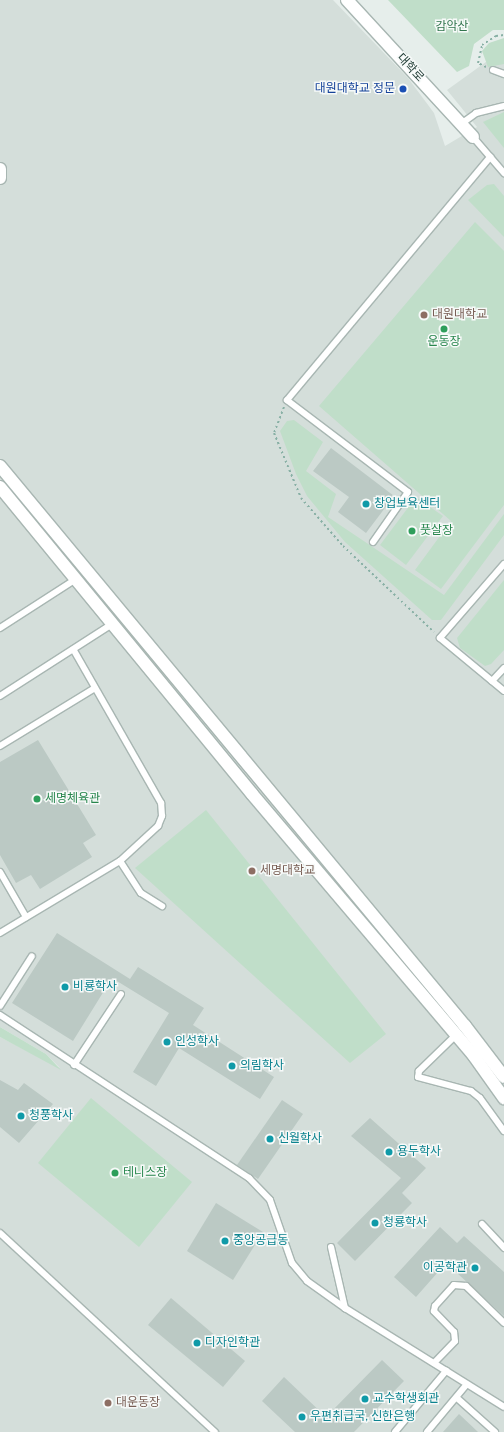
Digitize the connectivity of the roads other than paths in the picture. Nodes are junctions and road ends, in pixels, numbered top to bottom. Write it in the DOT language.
graph roads {
  1 [pos="347,0"];
  2 [pos="493,70"];
  3 [pos="504,74"];
  4 [pos="504,106"];
  5 [pos="461,124"];
  6 [pos="472,137"];
  7 [pos="490,157"];
  8 [pos="0,169"];
  9 [pos="504,173"];
  10 [pos="0,178"];
  11 [pos="0,466"];
  12 [pos="0,487"];
  13 [pos="30,501"];
  14 [pos="18,509"];
  15 [pos="373,542"];
  16 [pos="504,564"];
  17 [pos="76,579"];
  18 [pos="124,616"];
  19 [pos="112,624"];
  20 [pos="0,628"];
  21 [pos="73,649"];
  22 [pos="504,668"];
  23 [pos="492,680"];
  24 [pos="95,688"];
  25 [pos="504,691"];
  26 [pos="0,696"];
  27 [pos="0,746"];
  28 [pos="297,824"];
  29 [pos="285,834"];
  30 [pos="120,861"];
  31 [pos="0,872"];
  32 [pos="162,906"];
  33 [pos="26,917"];
  34 [pos="0,933"];
  35 [pos="32,956"];
  36 [pos="121,994"];
  37 [pos="0,1006"];
  38 [pos="0,1015"];
  39 [pos="465,1026"];
  40 [pos="456,1035"];
  41 [pos="74,1065"];
  42 [pos="504,1077"];
  43 [pos="504,1098"];
  44 [pos="504,1130"];
  45 [pos="482,1224"];
  46 [pos="0,1232"];
  47 [pos="332,1248"];
  48 [pos="504,1248"];
  49 [pos="345,1308"];
  50 [pos="504,1324"];
  51 [pos="434,1363"];
  52 [pos="446,1372"];
  53 [pos="467,1384"];
  54 [pos="457,1398"];
  55 [pos="504,1407"];
  56 [pos="216,1432"];
  57 [pos="394,1432"];
  58 [pos="427,1432"];
  59 [pos="494,1432"];
  1 -- 5 [label="street, 대학로"];
  2 -- 3 [label="lane"];
  4 -- 5 [label="lane"];
  5 -- 6 [label="street, 대학로"];
  6 -- 7 [label="lane"];
  7 -- 9 [label="lane"];
  7 -- 15 [label="lane"];
  8 -- 10 [label="street"];
  11 -- 13 [label="street"];
  12 -- 14 [label="street"];
  13 -- 14 [label="street"];
  13 -- 18 [label="street"];
  14 -- 17 [label="street"];
  16 -- 23 [label="lane"];
  17 -- 19 [label="street"];
  17 -- 20 [label="lane"];
  18 -- 19 [label="street"];
  18 -- 28 [label="street"];
  19 -- 21 [label="lane"];
  19 -- 29 [label="street"];
  21 -- 24 [label="lane"];
  21 -- 26 [label="lane"];
  22 -- 23 [label="lane"];
  23 -- 25 [label="lane"];
  24 -- 27 [label="lane"];
  24 -- 30 [label="lane"];
  28 -- 29 [label="street"];
  28 -- 39 [label="street"];
  29 -- 40 [label="street"];
  30 -- 32 [label="lane"];
  30 -- 33 [label="lane"];
  31 -- 33 [label="lane"];
  33 -- 34 [label="lane"];
  35 -- 37 [label="lane"];
  36 -- 41 [label="lane"];
  38 -- 41 [label="lane"];
  39 -- 40 [label="street"];
  39 -- 42 [label="street"];
  40 -- 43 [label="street"];
  40 -- 44 [label="lane"];
  41 -- 49 [label="lane"];
  45 -- 48 [label="lane"];
  46 -- 56 [label="lane"];
  47 -- 49 [label="lane"];
  49 -- 51 [label="lane"];
  50 -- 51 [label="lane"];
  51 -- 52 [label="lane"];
  52 -- 53 [label="lane"];
  52 -- 57 [label="lane"];
  53 -- 54 [label="lane"];
  53 -- 55 [label="lane"];
  54 -- 58 [label="lane"];
  54 -- 59 [label="lane"];
}
